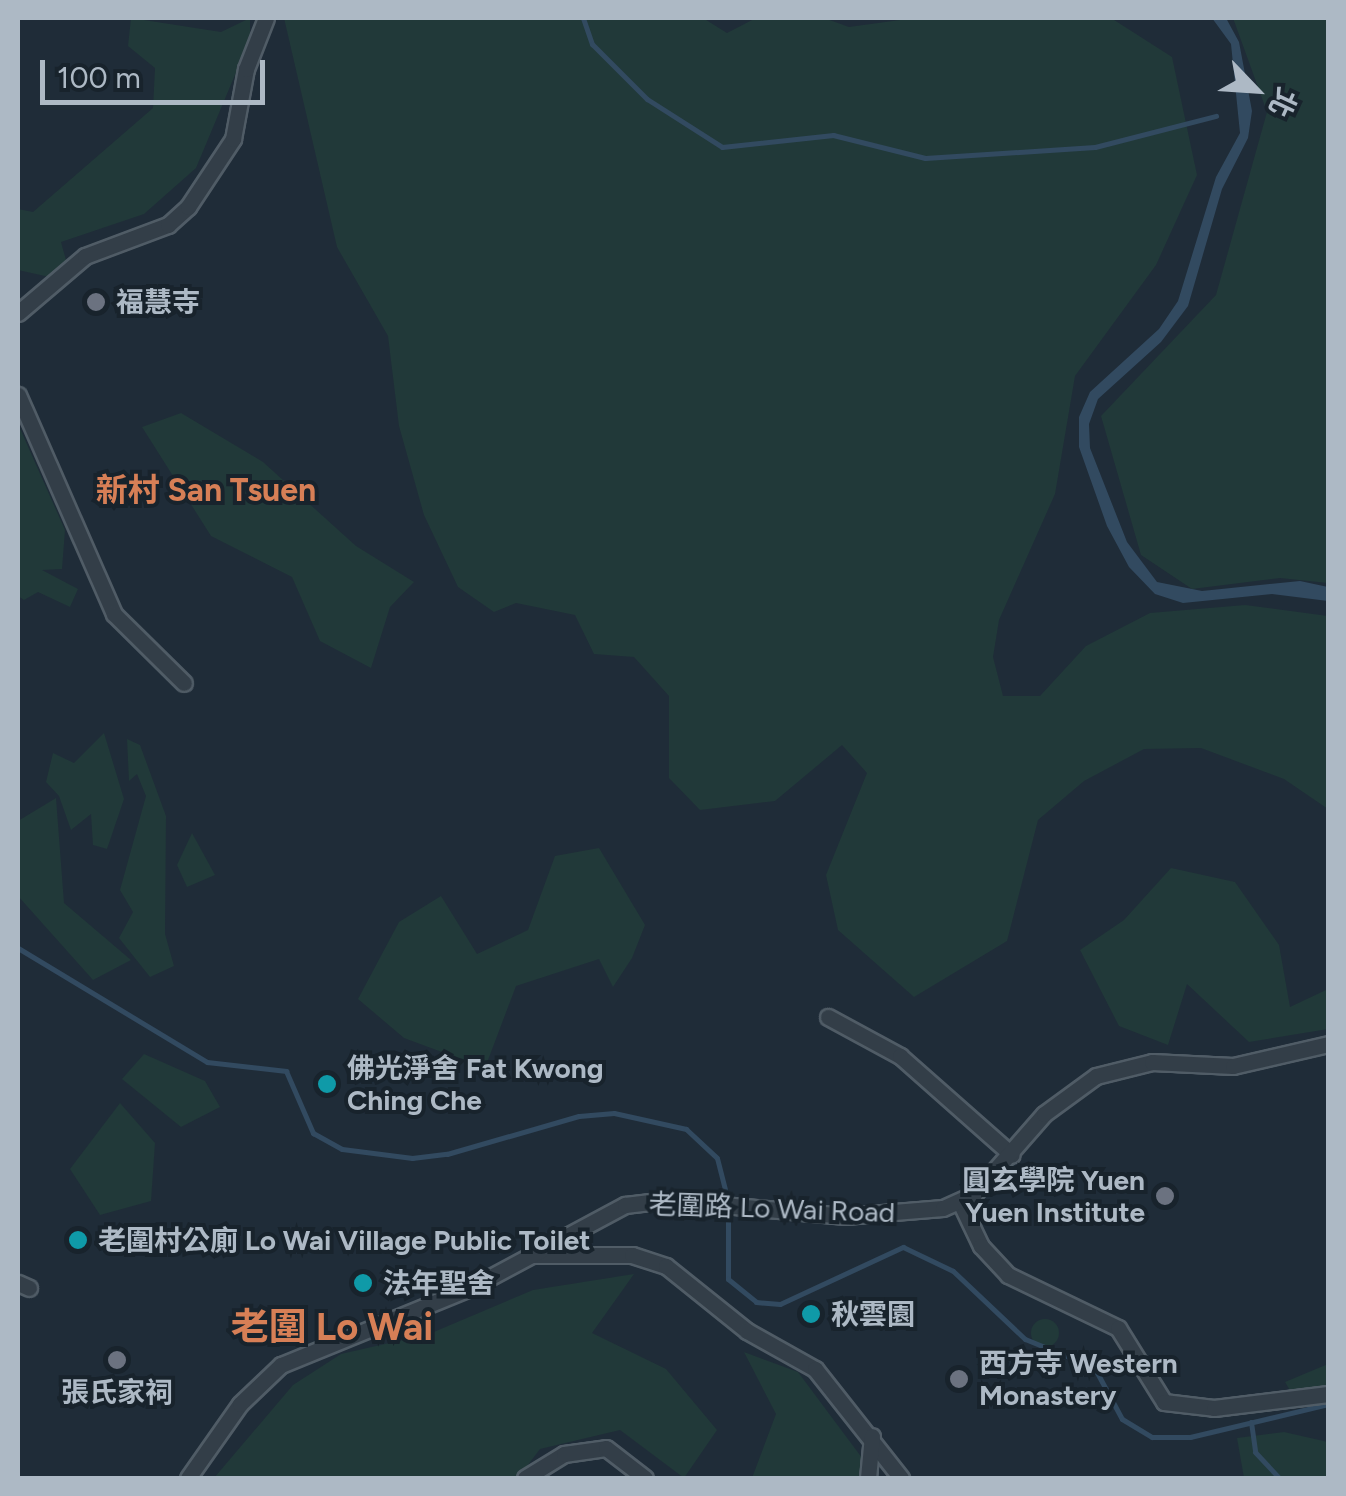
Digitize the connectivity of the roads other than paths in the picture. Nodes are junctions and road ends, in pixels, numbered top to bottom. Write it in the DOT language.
graph roads {
  1 [pos="266,18"];
  2 [pos="18,313"];
  3 [pos="18,395"];
  4 [pos="184,683"];
  5 [pos="828,1018"];
  6 [pos="1328,1044"];
  7 [pos="1012,1154"];
  8 [pos="960,1202"];
  9 [pos="534,1255"];
  10 [pos="1328,1394"];
  11 [pos="872,1436"];
  12 [pos="188,1478"];
  13 [pos="525,1478"];
  14 [pos="645,1478"];
  15 [pos="868,1478"];
  16 [pos="902,1478"];
  1 -- 2 [label="street"];
  3 -- 4 [label="street"];
  5 -- 7 [label="street"];
  6 -- 7 [label="street"];
  7 -- 8 [label="street"];
  8 -- 9 [label="street, 老圍路 Lo Wai Road"];
  8 -- 10 [label="street"];
  9 -- 11 [label="street"];
  9 -- 12 [label="street, 老圍路 Lo Wai Road"];
  11 -- 15 [label="street"];
  11 -- 16 [label="street"];
  13 -- 14 [label="street"];
}
